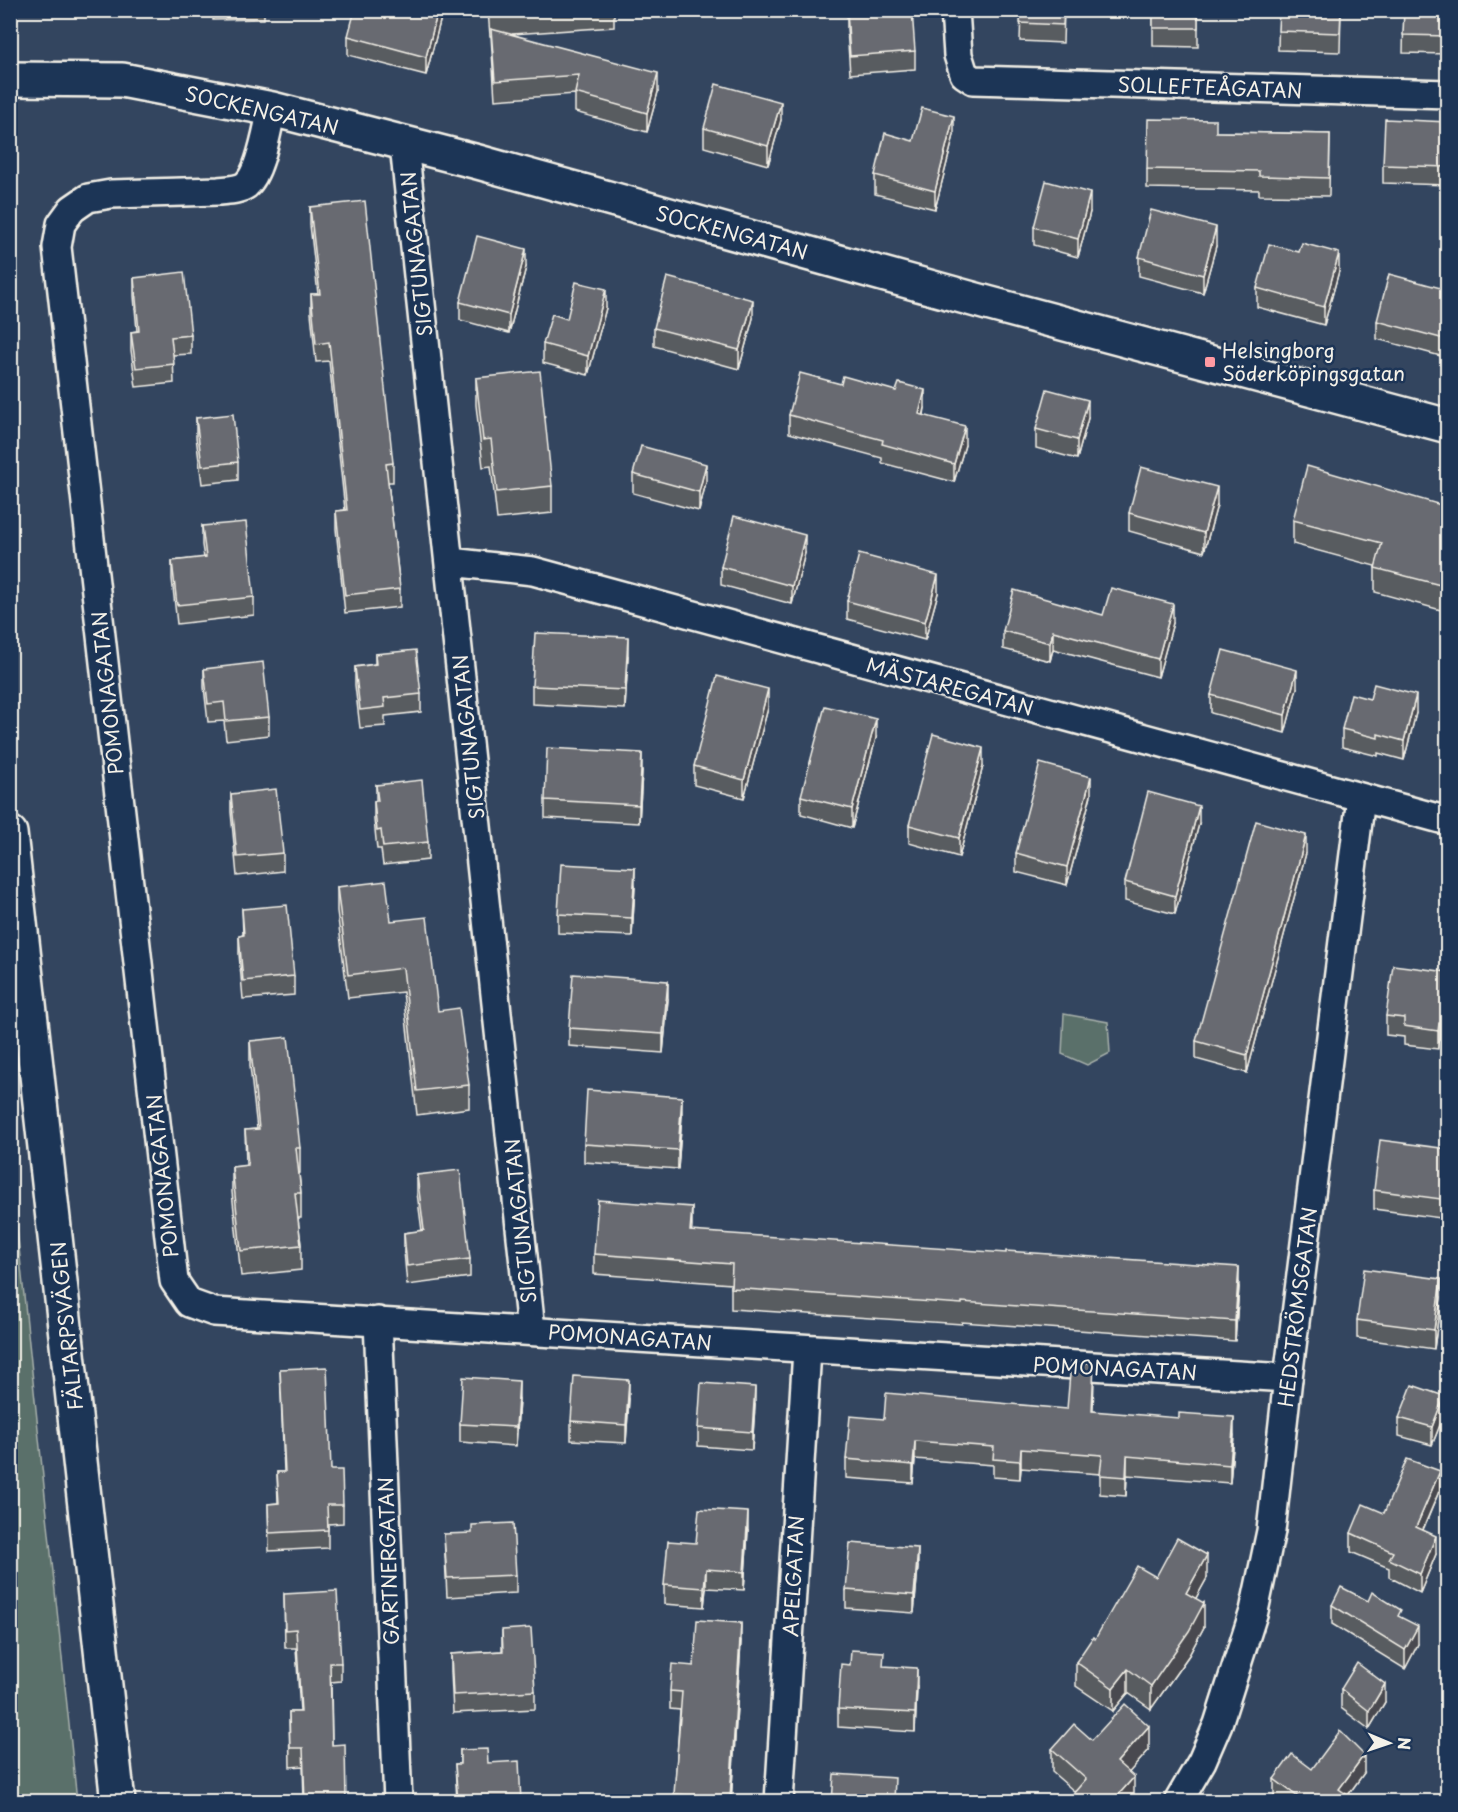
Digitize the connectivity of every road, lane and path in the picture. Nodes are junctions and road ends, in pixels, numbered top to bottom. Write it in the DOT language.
graph roads {
  1 [pos="955,10"];
  2 [pos="10,79"];
  3 [pos="1448,94"];
  4 [pos="272,109"];
  5 [pos="404,145"];
  6 [pos="1448,426"];
  7 [pos="450,562"];
  8 [pos="1361,798"];
  9 [pos="1448,821"];
  10 [pos="11,842"];
  11 [pos="378,1321"];
  12 [pos="531,1330"];
  13 [pos="807,1350"];
  14 [pos="1288,1378"];
  15 [pos="118,1802"];
  16 [pos="398,1802"];
  17 [pos="779,1802"];
  18 [pos="1178,1802"];
  1 -- 3 [label="street, SOLLEFTEÅGATAN"];
  2 -- 4 [label="street, SOCKENGATAN"];
  4 -- 5 [label="street, SOCKENGATAN"];
  4 -- 11 [label="street, POMONAGATAN"];
  5 -- 6 [label="street, SOCKENGATAN"];
  5 -- 7 [label="street, SIGTUNAGATAN"];
  7 -- 8 [label="street, MÄSTAREGATAN"];
  7 -- 12 [label="street, SIGTUNAGATAN"];
  8 -- 9 [label="street, MÄSTAREGATAN"];
  8 -- 14 [label="street, HEDSTRÖMSGATAN"];
  10 -- 15 [label="street, FÄLTARPSVÄGEN"];
  11 -- 12 [label="street, POMONAGATAN"];
  11 -- 16 [label="street, GARTNERGATAN"];
  12 -- 13 [label="street, POMONAGATAN"];
  13 -- 14 [label="street, POMONAGATAN"];
  13 -- 17 [label="street, APELGATAN"];
  14 -- 18 [label="street, HEDSTRÖMSGATAN"];
}
